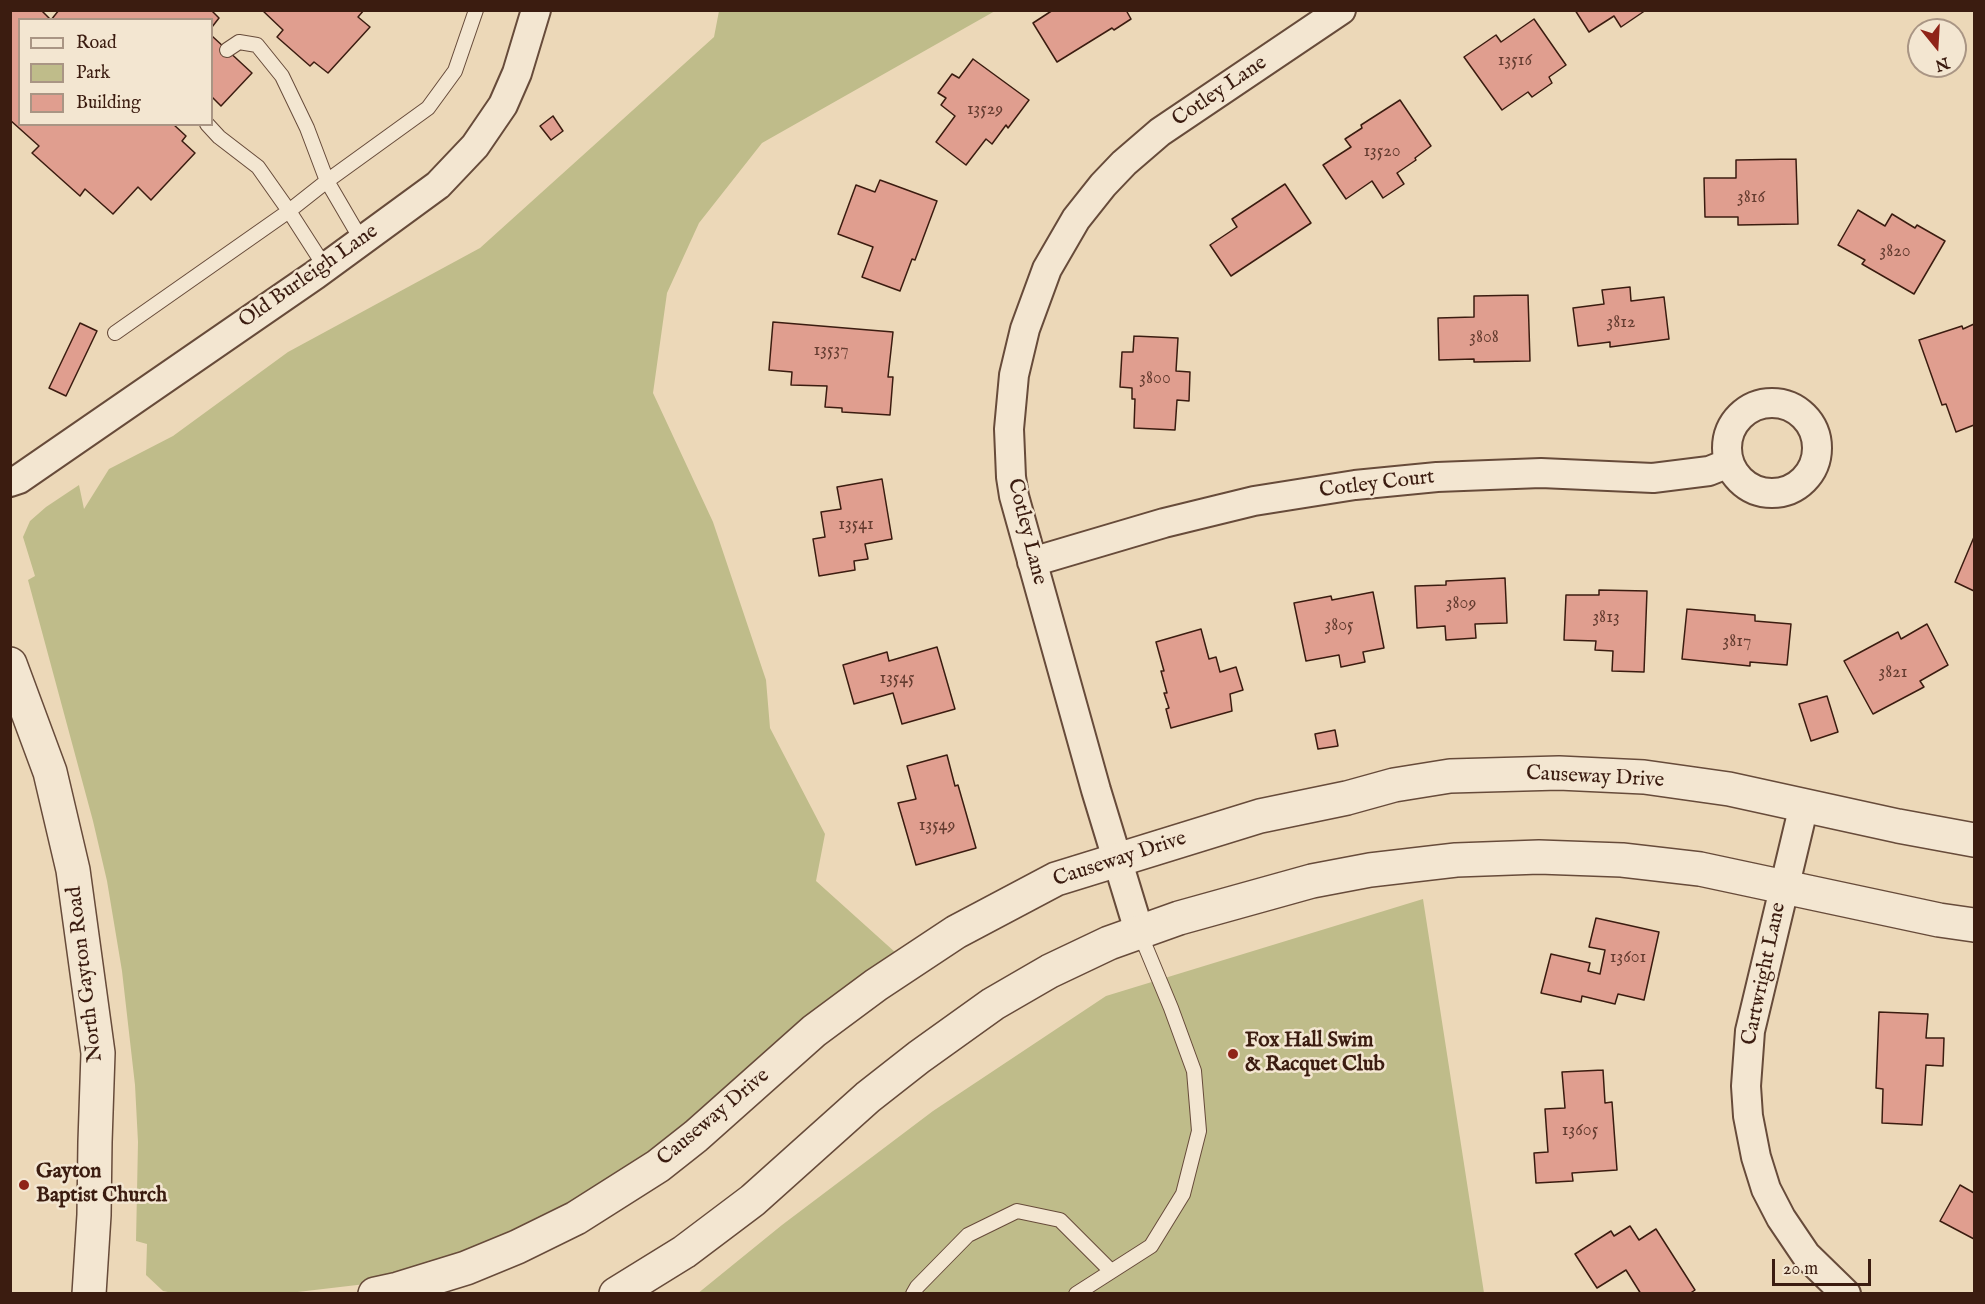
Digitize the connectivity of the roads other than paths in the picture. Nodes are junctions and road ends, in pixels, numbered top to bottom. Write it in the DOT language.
graph roads {
  1 [pos="476,10"];
  2 [pos="536,10"];
  3 [pos="1341,10"];
  4 [pos="227,50"];
  5 [pos="209,126"];
  6 [pos="327,181"];
  7 [pos="289,211"];
  8 [pos="362,241"];
  9 [pos="325,267"];
  10 [pos="115,333"];
  11 [pos="1729,463"];
  12 [pos="10,482"];
  13 [pos="1032,562"];
  14 [pos="10,664"];
  15 [pos="1804,805"];
  16 [pos="1974,840"];
  17 [pos="1116,860"];
  18 [pos="1784,887"];
  19 [pos="1974,926"];
  20 [pos="1139,931"];
  21 [pos="1111,1271"];
  22 [pos="89,1293"];
  23 [pos="375,1293"];
  24 [pos="616,1293"];
  25 [pos="913,1293"];
  26 [pos="1076,1293"];
  27 [pos="1846,1293"];
  1 -- 6 [label="lane"];
  2 -- 8 [label="street, Old Burleigh Lane"];
  3 -- 13 [label="street, Cotley Lane"];
  4 -- 6 [label="lane"];
  5 -- 7 [label="lane"];
  6 -- 7 [label="lane"];
  6 -- 8 [label="lane"];
  7 -- 9 [label="lane"];
  7 -- 10 [label="lane"];
  8 -- 9 [label="street, Old Burleigh Lane"];
  9 -- 12 [label="street, Old Burleigh Lane"];
  11 -- 13 [label="street, Cotley Court"];
  13 -- 17 [label="street, Cotley Lane"];
  14 -- 22 [label="street, North Gayton Road"];
  15 -- 16 [label="street, Causeway Drive"];
  15 -- 17 [label="street, Causeway Drive"];
  15 -- 18 [label="street, Cartwright Lane"];
  17 -- 20 [label="street, Cotley Lane"];
  17 -- 23 [label="street, Causeway Drive"];
  18 -- 19 [label="street"];
  18 -- 20 [label="street"];
  18 -- 27 [label="street, Cartwright Lane"];
  20 -- 21 [label="lane"];
  20 -- 24 [label="street"];
  21 -- 25 [label="lane"];
  21 -- 26 [label="lane"];
}
